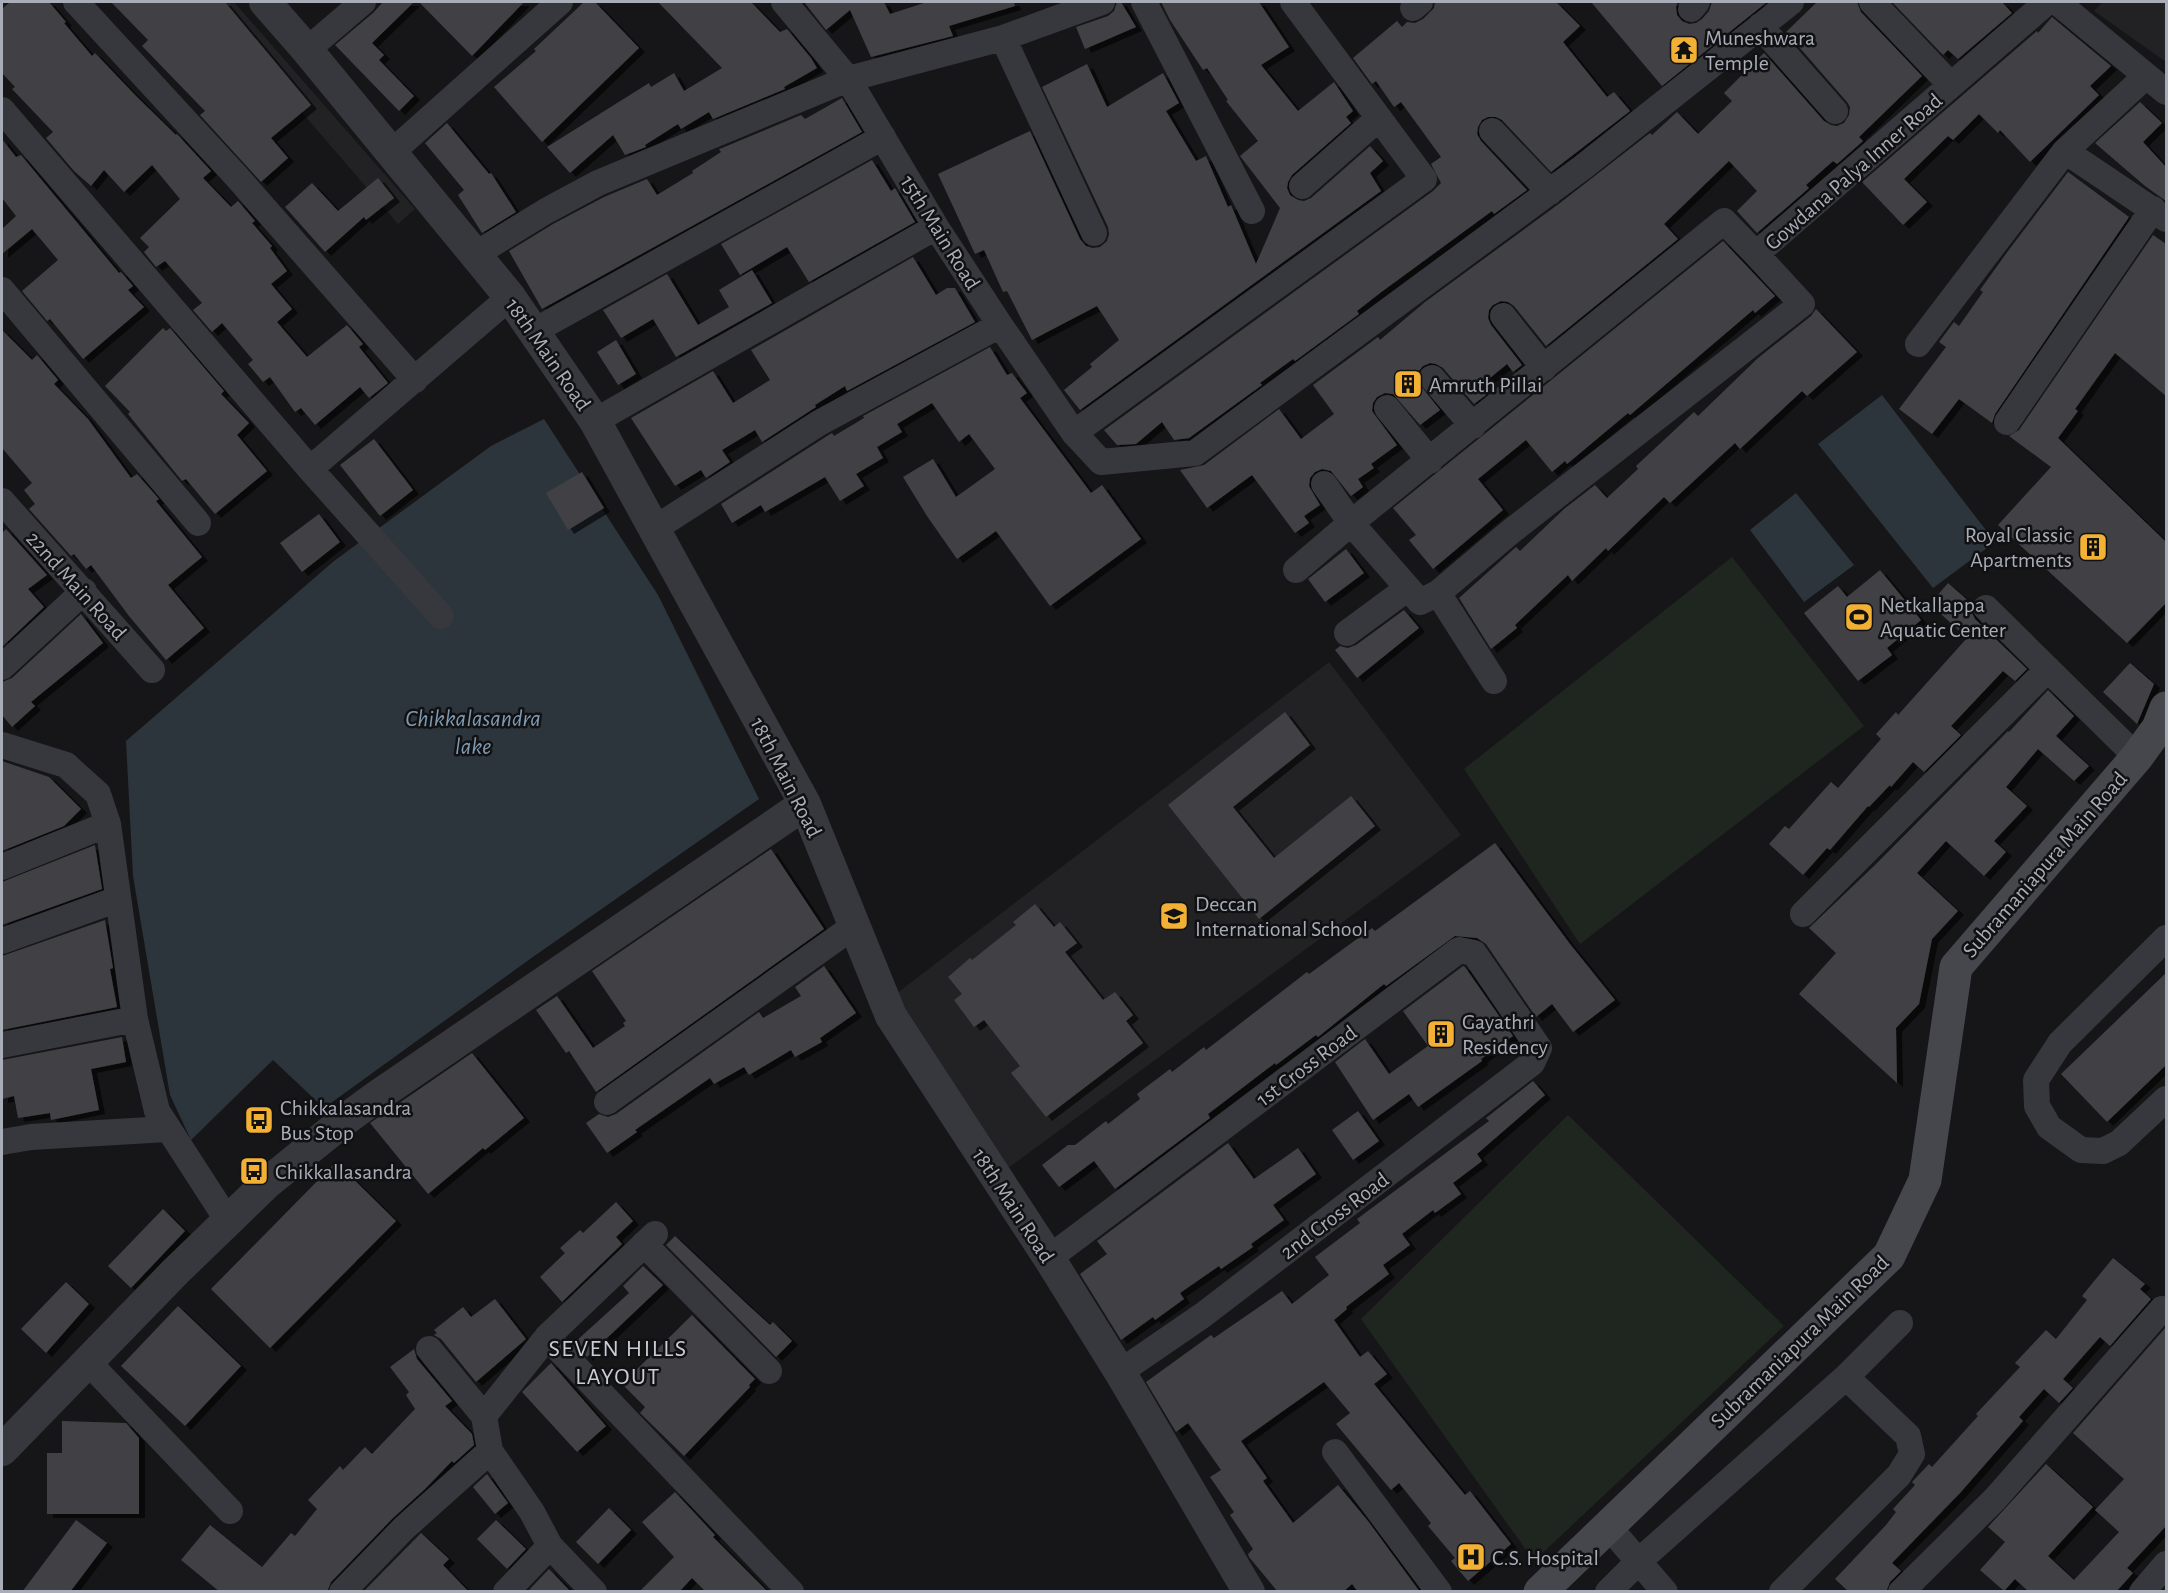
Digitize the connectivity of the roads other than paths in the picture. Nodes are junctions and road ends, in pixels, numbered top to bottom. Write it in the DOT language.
graph roads {
  1 [pos="76,2"];
  2 [pos="264,2"];
  3 [pos="363,2"];
  4 [pos="560,2"];
  5 [pos="784,2"];
  6 [pos="1102,2"];
  7 [pos="1144,2"];
  8 [pos="1293,2"];
  9 [pos="1791,2"];
  10 [pos="1872,2"];
  11 [pos="2047,2"];
  12 [pos="2057,2"];
  13 [pos="1760,26"];
  14 [pos="1003,38"];
  15 [pos="307,50"];
  16 [pos="2146,76"];
  17 [pos="848,79"];
  18 [pos="1951,86"];
  19 [pos="2166,92"];
  20 [pos="2,110"];
  21 [pos="1835,111"];
  22 [pos="1379,118"];
  23 [pos="1492,131"];
  24 [pos="883,137"];
  25 [pos="2065,150"];
  26 [pos="392,152"];
  27 [pos="1302,186"];
  28 [pos="1550,192"];
  29 [pos="1252,211"];
  30 [pos="2160,214"];
  31 [pos="936,227"];
  32 [pos="1094,233"];
  33 [pos="476,254"];
  34 [pos="1756,254"];
  35 [pos="2,290"];
  36 [pos="510,297"];
  37 [pos="1503,316"];
  38 [pos="1000,325"];
  39 [pos="534,331"];
  40 [pos="1918,344"];
  41 [pos="1544,368"];
  42 [pos="1432,378"];
  43 [pos="415,380"];
  44 [pos="1388,408"];
  45 [pos="595,421"];
  46 [pos="2007,422"];
  47 [pos="1473,426"];
  48 [pos="1074,433"];
  49 [pos="1430,461"];
  50 [pos="310,469"];
  51 [pos="1324,484"];
  52 [pos="4,508"];
  53 [pos="198,523"];
  54 [pos="1351,523"];
  55 [pos="654,529"];
  56 [pos="1296,570"];
  57 [pos="1408,588"];
  58 [pos="84,591"];
  59 [pos="1438,593"];
  60 [pos="1986,608"];
  61 [pos="441,616"];
  62 [pos="1347,633"];
  63 [pos="2,667"];
  64 [pos="2048,669"];
  65 [pos="152,670"];
  66 [pos="1494,681"];
  67 [pos="2166,708"];
  68 [pos="2,745"];
  69 [pos="2137,757"];
  70 [pos="805,804"];
  71 [pos="108,824"];
  72 [pos="2,867"];
  73 [pos="118,899"];
  74 [pos="1803,914"];
  75 [pos="855,926"];
  76 [pos="2166,938"];
  77 [pos="2,941"];
  78 [pos="135,1019"];
  79 [pos="2,1045"];
  80 [pos="1539,1048"];
  81 [pos="2166,1099"];
  82 [pos="607,1102"];
  83 [pos="167,1129"];
  84 [pos="2,1142"];
  85 [pos="228,1221"];
  86 [pos="1049,1258"];
  87 [pos="2162,1309"];
  88 [pos="1900,1323"];
  89 [pos="547,1337"];
  90 [pos="429,1349"];
  91 [pos="88,1362"];
  92 [pos="769,1371"];
  93 [pos="1120,1372"];
  94 [pos="1846,1377"];
  95 [pos="484,1416"];
  96 [pos="2,1450"];
  97 [pos="490,1451"];
  98 [pos="1335,1452"];
  99 [pos="230,1511"];
  100 [pos="1608,1526"];
  101 [pos="550,1546"];
  102 [pos="1639,1561"];
  103 [pos="2166,1564"];
  104 [pos="342,1592"];
  105 [pos="506,1592"];
  106 [pos="594,1592"];
  107 [pos="791,1592"];
  108 [pos="1249,1592"];
  109 [pos="1438,1592"];
  110 [pos="1540,1592"];
  111 [pos="1608,1592"];
  112 [pos="1665,1592"];
  113 [pos="1782,1592"];
  114 [pos="1901,1592"];
  115 [pos="2142,1592"];
  1 -- 43 [label="street"];
  2 -- 15 [label="street, 18th Main Road"];
  3 -- 15 [label="street"];
  4 -- 26 [label="street"];
  5 -- 17 [label="street, 15th Main Road"];
  6 -- 14 [label="street"];
  7 -- 29 [label="street"];
  8 -- 22 [label="street"];
  9 -- 13 [label="street"];
  10 -- 18 [label="street"];
  11 -- 18 [label="street, Gowdana Palya Inner Road"];
  12 -- 16 [label="street"];
  13 -- 21 [label="street"];
  13 -- 28 [label="street"];
  14 -- 17 [label="street"];
  14 -- 32 [label="street"];
  15 -- 26 [label="street, 18th Main Road"];
  16 -- 19 [label="street"];
  16 -- 25 [label="street"];
  17 -- 24 [label="street, 15th Main Road"];
  17 -- 33 [label="street"];
  18 -- 34 [label="street, Gowdana Palya Inner Road"];
  20 -- 50 [label="street"];
  22 -- 27 [label="street"];
  22 -- 48 [label="street"];
  23 -- 28 [label="street"];
  24 -- 31 [label="street, 15th Main Road"];
  24 -- 39 [label="street"];
  25 -- 30 [label="street"];
  25 -- 40 [label="street"];
  26 -- 33 [label="street, 18th Main Road"];
  28 -- 48 [label="street, 15th Main Road"];
  30 -- 46 [label="street"];
  31 -- 38 [label="street, 15th Main Road"];
  31 -- 45 [label="street"];
  33 -- 36 [label="street, 18th Main Road"];
  34 -- 41 [label="street, Gowdana Palya Inner Road"];
  34 -- 59 [label="street"];
  35 -- 53 [label="street"];
  36 -- 39 [label="street, 18th Main Road"];
  36 -- 43 [label="street"];
  37 -- 41 [label="street"];
  38 -- 48 [label="street, 15th Main Road"];
  38 -- 55 [label="street"];
  39 -- 45 [label="street, 18th Main Road"];
  41 -- 47 [label="street, Gowdana Palya Inner Road"];
  42 -- 47 [label="street"];
  43 -- 50 [label="street"];
  44 -- 49 [label="street"];
  45 -- 55 [label="street, 18th Main Road"];
  47 -- 49 [label="street, Gowdana Palya Inner Road"];
  49 -- 54 [label="street, Gowdana Palya Inner Road"];
  50 -- 61 [label="street"];
  51 -- 54 [label="street"];
  52 -- 58 [label="street, 22nd Main Road"];
  54 -- 56 [label="street, Gowdana Palya Inner Road"];
  54 -- 57 [label="street"];
  55 -- 70 [label="street, 18th Main Road"];
  57 -- 59 [label="street"];
  57 -- 62 [label="street"];
  58 -- 63 [label="street"];
  58 -- 65 [label="street, 22nd Main Road"];
  59 -- 66 [label="street"];
  60 -- 64 [label="street"];
  64 -- 69 [label="street"];
  64 -- 74 [label="street"];
  67 -- 69 [label="main road, Subramaniapura Main Road"];
  68 -- 71 [label="street"];
  69 -- 100 [label="main road, Subramaniapura Main Road"];
  70 -- 75 [label="street, 18th Main Road"];
  70 -- 85 [label="street"];
  71 -- 72 [label="street"];
  71 -- 73 [label="street"];
  73 -- 77 [label="street"];
  73 -- 78 [label="street"];
  75 -- 82 [label="street"];
  75 -- 86 [label="street, 18th Main Road"];
  76 -- 81 [label="street"];
  78 -- 79 [label="street"];
  78 -- 83 [label="street"];
  80 -- 86 [label="street, 1st Cross Road"];
  80 -- 93 [label="street, 2nd Cross Road"];
  83 -- 84 [label="street"];
  83 -- 85 [label="street"];
  85 -- 91 [label="street"];
  86 -- 93 [label="street, 18th Main Road"];
  87 -- 114 [label="street"];
  88 -- 94 [label="street"];
  89 -- 92 [label="street"];
  89 -- 95 [label="street"];
  89 -- 107 [label="street"];
  90 -- 95 [label="street"];
  91 -- 96 [label="street"];
  91 -- 99 [label="street"];
  93 -- 108 [label="street, 18th Main Road"];
  94 -- 102 [label="street"];
  94 -- 113 [label="street"];
  95 -- 97 [label="street"];
  97 -- 101 [label="street"];
  97 -- 104 [label="street"];
  98 -- 109 [label="street"];
  100 -- 102 [label="street"];
  100 -- 110 [label="main road, Subramaniapura Main Road"];
  101 -- 105 [label="street"];
  101 -- 106 [label="street"];
  102 -- 111 [label="street"];
  102 -- 112 [label="street"];
  103 -- 115 [label="street"];
}
